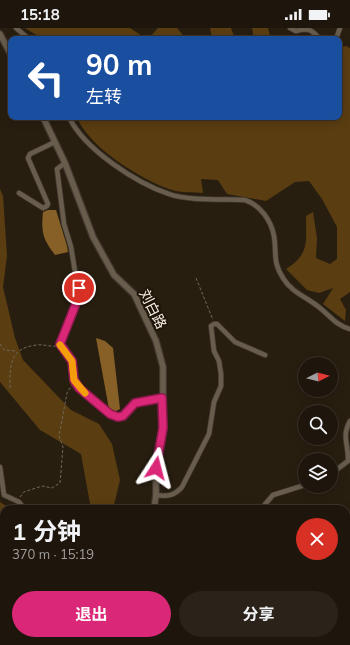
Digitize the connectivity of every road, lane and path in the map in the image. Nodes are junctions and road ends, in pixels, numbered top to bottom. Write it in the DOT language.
graph roads {
  1 [pos="16,28"];
  2 [pos="290,28"];
  3 [pos="0,34"];
  4 [pos="25,36"];
  5 [pos="318,36"];
  6 [pos="8,49"];
  7 [pos="44,120"];
  8 [pos="71,120"];
  9 [pos="55,142"];
  10 [pos="65,163"];
  11 [pos="19,193"];
  12 [pos="196,278"];
  13 [pos="214,324"];
  14 [pos="350,329"];
  15 [pos="0,344"];
  16 [pos="60,344"];
  17 [pos="16,352"];
  18 [pos="265,355"];
  19 [pos="74,380"];
  20 [pos="10,388"];
  21 [pos="162,398"];
  22 [pos="350,421"];
  23 [pos="0,467"];
  24 [pos="338,469"];
  25 [pos="298,486"];
  26 [pos="156,495"];
  27 [pos="19,502"];
  28 [pos="21,505"];
  29 [pos="155,505"];
  30 [pos="264,505"];
  1 -- 4 [label="street"];
  2 -- 5 [label="street"];
  3 -- 6 [label="street"];
  7 -- 9 [label="street, 刘白路"];
  8 -- 14 [label="street"];
  9 -- 10 [label="street, 刘白路"];
  9 -- 11 [label="street"];
  10 -- 16 [label="street"];
  10 -- 21 [label="street, 刘白路"];
  12 -- 13 [label="path"];
  13 -- 18 [label="street"];
  13 -- 26 [label="street"];
  15 -- 17 [label="path"];
  16 -- 17 [label="path"];
  16 -- 19 [label="street"];
  17 -- 20 [label="path"];
  19 -- 21 [label="street"];
  19 -- 27 [label="path"];
  21 -- 26 [label="street, 刘白路"];
  22 -- 24 [label="street"];
  23 -- 27 [label="street"];
  25 -- 30 [label="street"];
  26 -- 29 [label="street, 刘白路"];
  27 -- 28 [label="street"];
}
